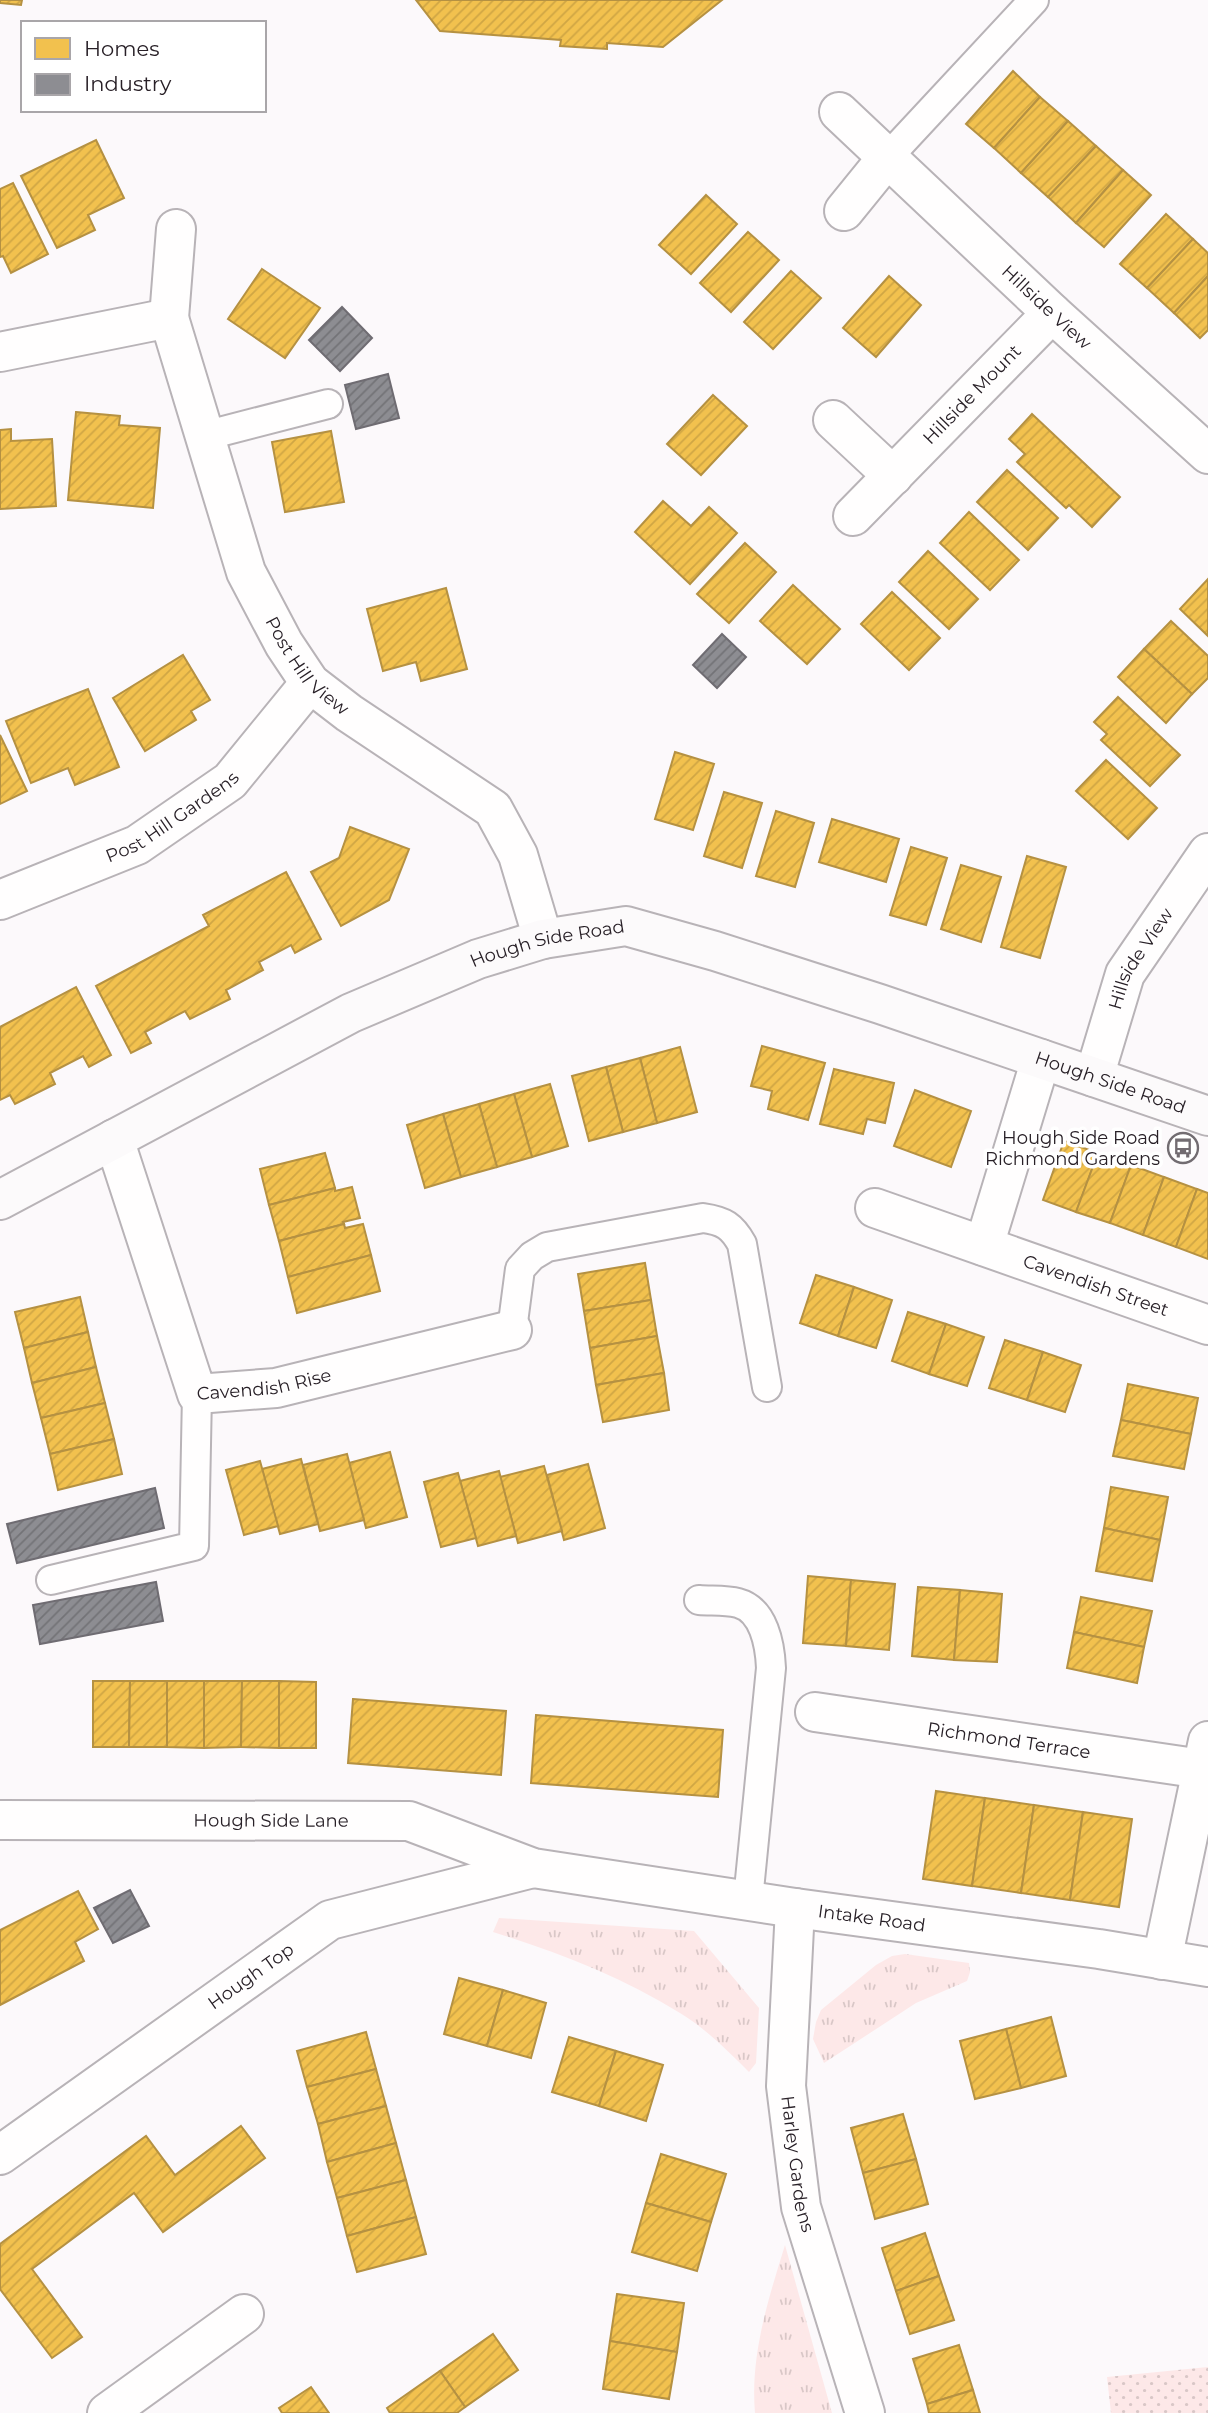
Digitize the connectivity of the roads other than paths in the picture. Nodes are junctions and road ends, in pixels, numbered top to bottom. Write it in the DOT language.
graph roads {
  1 [pos="1034,0"];
  2 [pos="839,112"];
  3 [pos="887,158"];
  4 [pos="844,211"];
  5 [pos="176,229"];
  6 [pos="1052,313"];
  7 [pos="169,318"];
  8 [pos="0,352"];
  9 [pos="328,404"];
  10 [pos="833,420"];
  11 [pos="204,436"];
  12 [pos="1208,454"];
  13 [pos="892,476"];
  14 [pos="853,516"];
  15 [pos="310,683"];
  16 [pos="1208,853"];
  17 [pos="0,900"];
  18 [pos="542,939"];
  19 [pos="1041,1059"];
  20 [pos="1094,1077"];
  21 [pos="1208,1116"];
  22 [pos="114,1139"];
  23 [pos="0,1200"];
  24 [pos="875,1208"];
  25 [pos="984,1246"];
  26 [pos="1208,1325"];
  27 [pos="512,1330"];
  28 [pos="767,1387"];
  29 [pos="197,1394"];
  30 [pos="51,1580"];
  31 [pos="699,1600"];
  32 [pos="815,1712"];
  33 [pos="1205,1755"];
  34 [pos="0,1820"];
  35 [pos="533,1868"];
  36 [pos="748,1900"];
  37 [pos="794,1908"];
  38 [pos="1162,1960"];
  39 [pos="1208,1967"];
  40 [pos="0,2155"];
  41 [pos="244,2314"];
  42 [pos="107,2413"];
  43 [pos="865,2413"];
  1 -- 3 [label="lane"];
  2 -- 3 [label="street, Hillside View"];
  3 -- 4 [label="street"];
  3 -- 6 [label="street, Hillside View"];
  5 -- 7 [label="street, Post Hill View"];
  6 -- 12 [label="street, Hillside View"];
  6 -- 13 [label="street, Hillside Mount"];
  7 -- 8 [label="street"];
  7 -- 11 [label="street, Post Hill View"];
  9 -- 11 [label="lane"];
  10 -- 13 [label="street"];
  11 -- 15 [label="street, Post Hill View"];
  13 -- 14 [label="street, Hillside Mount"];
  15 -- 17 [label="street, Post Hill Gardens"];
  15 -- 18 [label="street, Post Hill View"];
  16 -- 20 [label="street, Hillside View"];
  18 -- 19 [label="main road, Hough Side Road"];
  18 -- 22 [label="main road, Hough Side Road"];
  19 -- 20 [label="main road, Hough Side Road"];
  19 -- 25 [label="street"];
  20 -- 21 [label="main road, Hough Side Road"];
  22 -- 23 [label="main road, Hough Side Road"];
  22 -- 29 [label="street, Cavendish Rise"];
  24 -- 25 [label="street, Cavendish Street"];
  25 -- 26 [label="street, Cavendish Street"];
  27 -- 28 [label="lane"];
  27 -- 29 [label="street, Cavendish Rise"];
  29 -- 30 [label="lane"];
  31 -- 36 [label="lane"];
  32 -- 33 [label="street, Richmond Terrace"];
  33 -- 38 [label="street"];
  34 -- 35 [label="street, Hough Side Lane"];
  35 -- 36 [label="street, Intake Road"];
  35 -- 40 [label="street, Hough Top"];
  36 -- 37 [label="street, Intake Road"];
  37 -- 38 [label="street, Intake Road"];
  37 -- 43 [label="street, Harley Gardens"];
  38 -- 39 [label="street, Intake Road"];
  41 -- 42 [label="street"];
}
